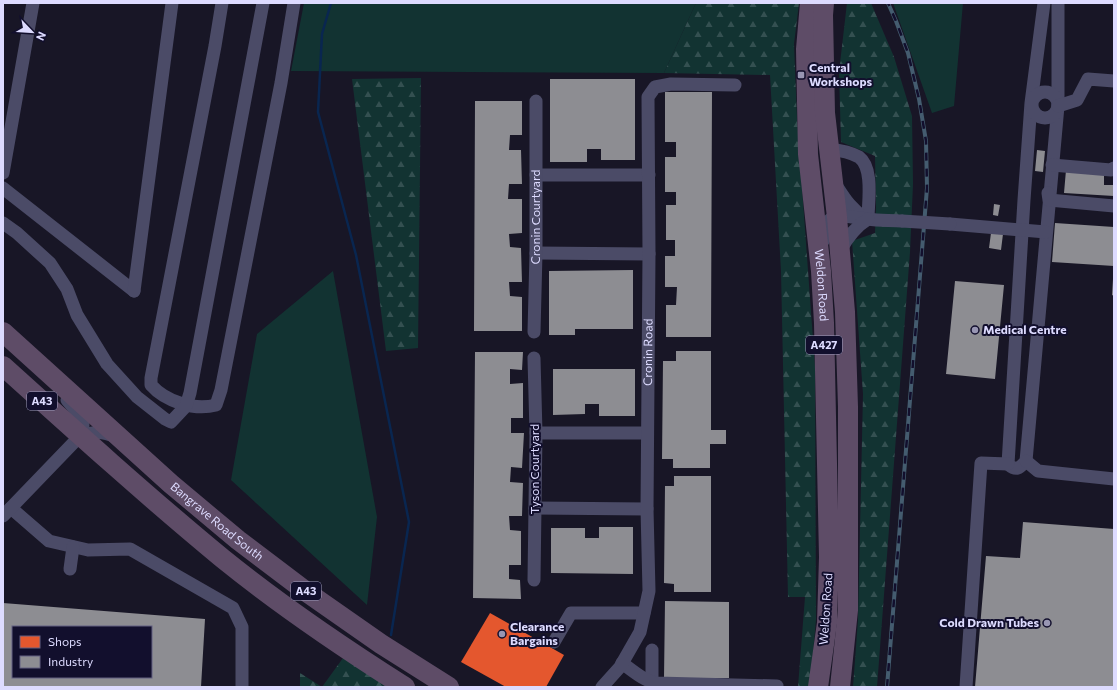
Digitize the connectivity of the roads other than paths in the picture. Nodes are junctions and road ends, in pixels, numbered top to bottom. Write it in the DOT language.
graph roads {
  1 [pos="34,3"];
  2 [pos="172,3"];
  3 [pos="222,3"];
  4 [pos="263,3"];
  5 [pos="294,3"];
  6 [pos="810,3"];
  7 [pos="824,3"];
  8 [pos="1044,3"];
  9 [pos="1058,3"];
  10 [pos="1114,81"];
  11 [pos="735,85"];
  12 [pos="536,101"];
  13 [pos="1031,102"];
  14 [pos="1058,106"];
  15 [pos="1056,129"];
  16 [pos="829,149"];
  17 [pos="1052,165"];
  18 [pos="1114,168"];
  19 [pos="3,173"];
  20 [pos="536,175"];
  21 [pos="649,175"];
  22 [pos="833,180"];
  23 [pos="3,188"];
  24 [pos="1049,200"];
  25 [pos="1114,206"];
  26 [pos="837,216"];
  27 [pos="868,220"];
  28 [pos="3,223"];
  29 [pos="1022,230"];
  30 [pos="1046,232"];
  31 [pos="840,251"];
  32 [pos="536,253"];
  33 [pos="648,254"];
  34 [pos="821,271"];
  35 [pos="3,332"];
  36 [pos="534,332"];
  37 [pos="534,358"];
  38 [pos="36,362"];
  39 [pos="3,366"];
  40 [pos="186,406"];
  41 [pos="536,433"];
  42 [pos="647,434"];
  43 [pos="80,435"];
  44 [pos="123,441"];
  45 [pos="1026,462"];
  46 [pos="1008,464"];
  47 [pos="1114,479"];
  48 [pos="535,508"];
  49 [pos="647,509"];
  50 [pos="7,512"];
  51 [pos="73,547"];
  52 [pos="70,569"];
  53 [pos="534,580"];
  54 [pos="644,613"];
  55 [pos="554,642"];
  56 [pos="652,650"];
  57 [pos="622,663"];
  58 [pos="652,682"];
  59 [pos="777,686"];
  60 [pos="242,687"];
  61 [pos="405,687"];
  62 [pos="449,687"];
  63 [pos="602,687"];
  64 [pos="818,687"];
  65 [pos="840,687"];
  66 [pos="966,687"];
  1 -- 19 [label="street"];
  2 -- 23 [label="street"];
  3 -- 40 [label="street"];
  4 -- 40 [label="street"];
  5 -- 40 [label="street"];
  6 -- 34 [label="highway, Weldon Road / A427"];
  7 -- 16 [label="highway, Weldon Road / A427"];
  8 -- 13 [label="street"];
  9 -- 14 [label="street"];
  10 -- 14 [label="street"];
  11 -- 21 [label="street, Cronin Road"];
  12 -- 20 [label="street, Cronin Courtyard"];
  13 -- 14 [label="street"];
  13 -- 14 [label="street"];
  13 -- 29 [label="street"];
  14 -- 15 [label="street"];
  15 -- 17 [label="street"];
  15 -- 24 [label="street"];
  16 -- 22 [label="highway, Weldon Road / A427"];
  16 -- 27 [label="street"];
  17 -- 18 [label="street"];
  17 -- 24 [label="street"];
  20 -- 21 [label="street"];
  20 -- 32 [label="street, Cronin Courtyard"];
  21 -- 33 [label="street, Cronin Road"];
  22 -- 26 [label="highway, Weldon Road / A427"];
  22 -- 27 [label="street"];
  24 -- 25 [label="street"];
  24 -- 30 [label="street"];
  26 -- 27 [label="street"];
  26 -- 31 [label="highway, Weldon Road / A427"];
  26 -- 34 [label="street"];
  27 -- 29 [label="street, bridge"];
  27 -- 31 [label="street"];
  28 -- 40 [label="street"];
  29 -- 30 [label="street"];
  29 -- 46 [label="street"];
  30 -- 45 [label="street"];
  31 -- 65 [label="highway, Weldon Road / A427"];
  32 -- 33 [label="street"];
  32 -- 36 [label="street, Cronin Courtyard"];
  33 -- 42 [label="street, Cronin Road"];
  34 -- 64 [label="highway, Weldon Road / A427"];
  35 -- 38 [label="highway, Bangrave Road South / A43"];
  37 -- 41 [label="street, Tyson Courtyard"];
  38 -- 43 [label="street"];
  38 -- 44 [label="highway, Bangrave Road South / A43"];
  39 -- 43 [label="highway, Bangrave Road South / A43"];
  41 -- 42 [label="street"];
  41 -- 48 [label="street, Tyson Courtyard"];
  42 -- 49 [label="street, Cronin Road"];
  43 -- 44 [label="street"];
  43 -- 50 [label="street"];
  43 -- 61 [label="highway, Bangrave Road South / A43"];
  44 -- 62 [label="highway, Bangrave Road South / A43"];
  45 -- 46 [label="street"];
  45 -- 47 [label="street"];
  46 -- 66 [label="street"];
  48 -- 49 [label="street"];
  48 -- 53 [label="street, Tyson Courtyard"];
  49 -- 54 [label="street, Cronin Road"];
  50 -- 51 [label="street"];
  51 -- 52 [label="street"];
  51 -- 60 [label="street"];
  54 -- 55 [label="street"];
  54 -- 57 [label="street, Cronin Road"];
  56 -- 58 [label="street"];
  57 -- 58 [label="street"];
  57 -- 63 [label="street, Cronin Road"];
  58 -- 59 [label="street"];
}
